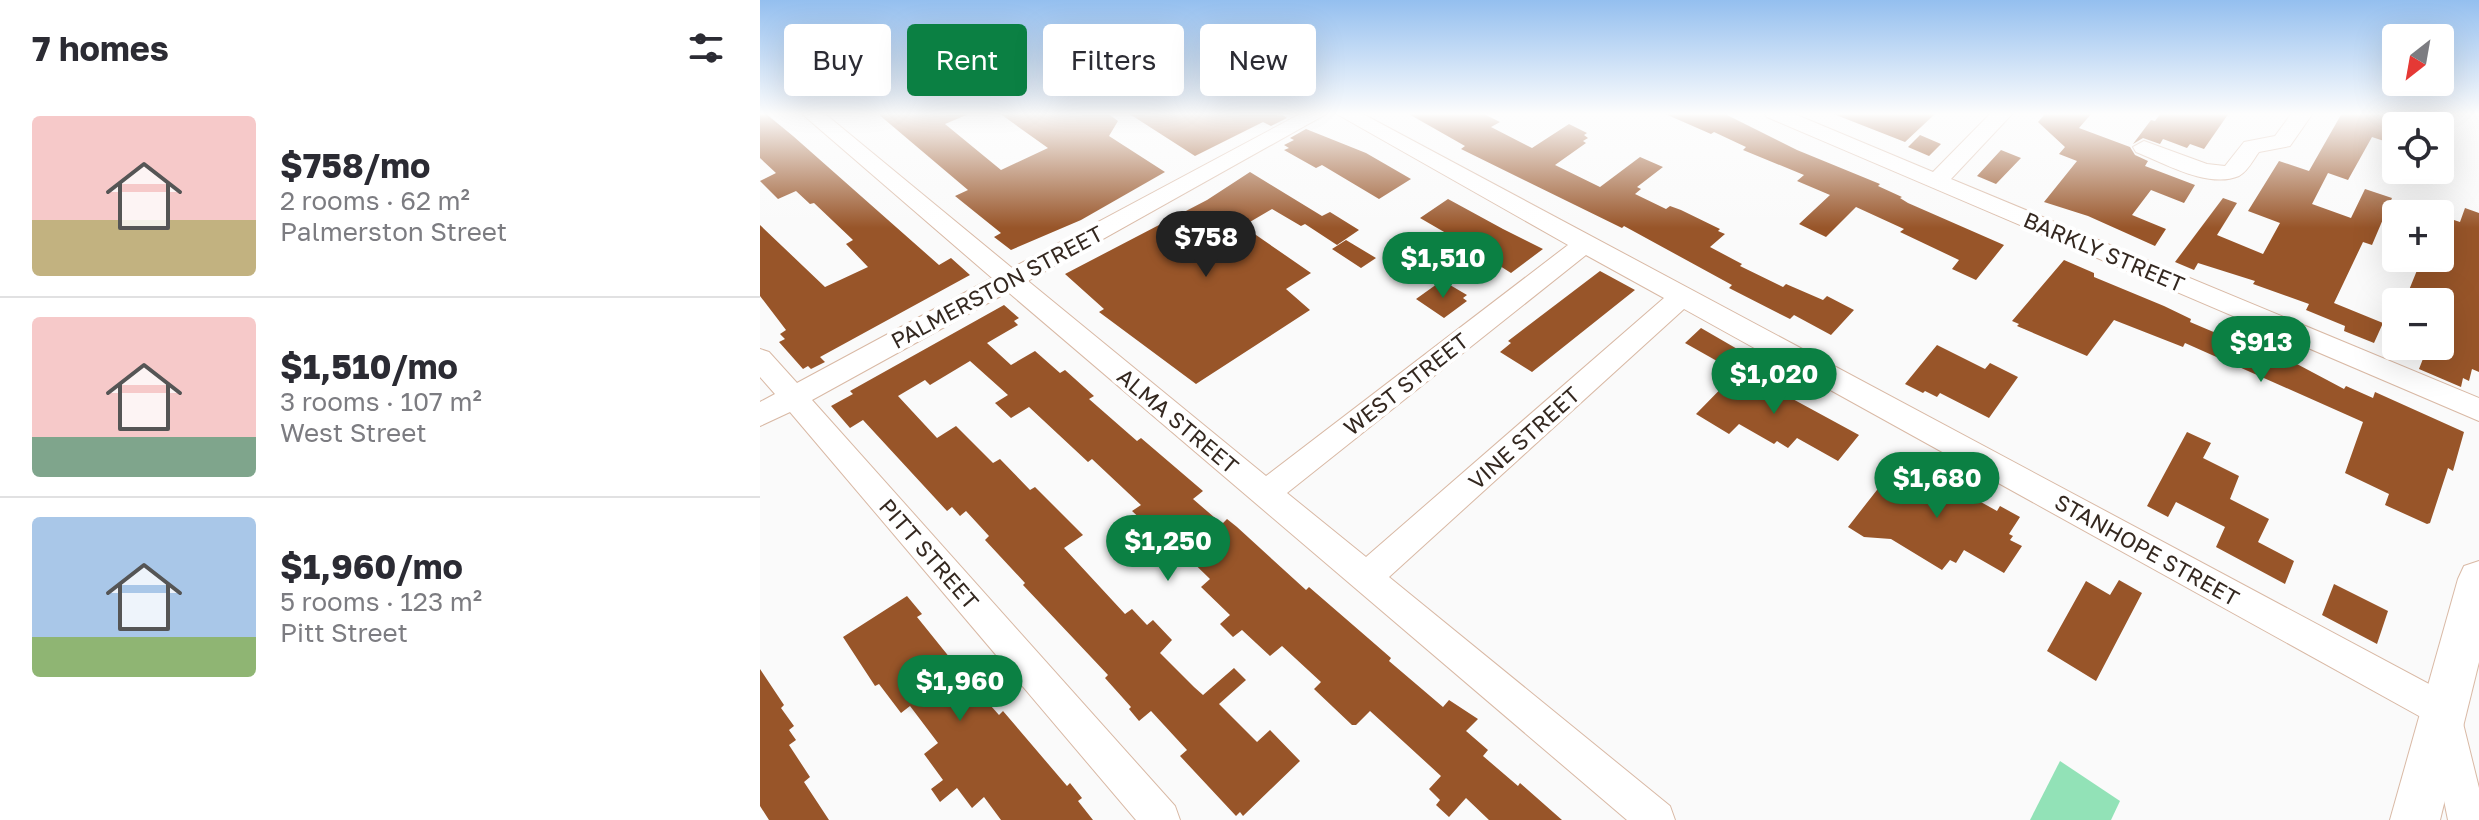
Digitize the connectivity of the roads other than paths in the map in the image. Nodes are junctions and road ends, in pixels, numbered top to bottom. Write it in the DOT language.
graph roads {
  1 [pos="857,151"];
  2 [pos="1248,151"];
  3 [pos="1415,151"];
  4 [pos="1865,151"];
  5 [pos="1965,151"];
  6 [pos="2156,151"];
  7 [pos="2249,151"];
  8 [pos="1936,181"];
  9 [pos="1585,244"];
  10 [pos="1011,280"];
  11 [pos="1682,297"];
  12 [pos="760,359"];
  13 [pos="793,397"];
  14 [pos="2479,410"];
  15 [pos="760,415"];
  16 [pos="1264,494"];
  17 [pos="1365,578"];
  18 [pos="2479,579"];
  19 [pos="2444,711"];
  20 [pos="1161,820"];
  21 [pos="1656,820"];
  22 [pos="2415,820"];
  23 [pos="2467,820"];
  1 -- 10 [label="street, ALMA STREET"];
  2 -- 10 [label="street, PALMERSTON STREET"];
  3 -- 9 [label="street, STANHOPE STREET"];
  4 -- 8 [label="street, BARKLY STREET"];
  5 -- 8 [label="street"];
  6 -- 7 [label="street"];
  8 -- 14 [label="street, BARKLY STREET"];
  9 -- 11 [label="street, STANHOPE STREET"];
  9 -- 16 [label="street, WEST STREET"];
  10 -- 13 [label="street, PALMERSTON STREET"];
  10 -- 16 [label="street, ALMA STREET"];
  11 -- 17 [label="street, VINE STREET"];
  11 -- 19 [label="street, STANHOPE STREET"];
  12 -- 13 [label="street, PITT STREET"];
  13 -- 15 [label="street, PALMERSTON STREET"];
  13 -- 20 [label="street, PITT STREET"];
  16 -- 17 [label="street, ALMA STREET"];
  17 -- 21 [label="street, ALMA STREET"];
  18 -- 19 [label="main road"];
  19 -- 22 [label="main road"];
  19 -- 23 [label="street"];
}
